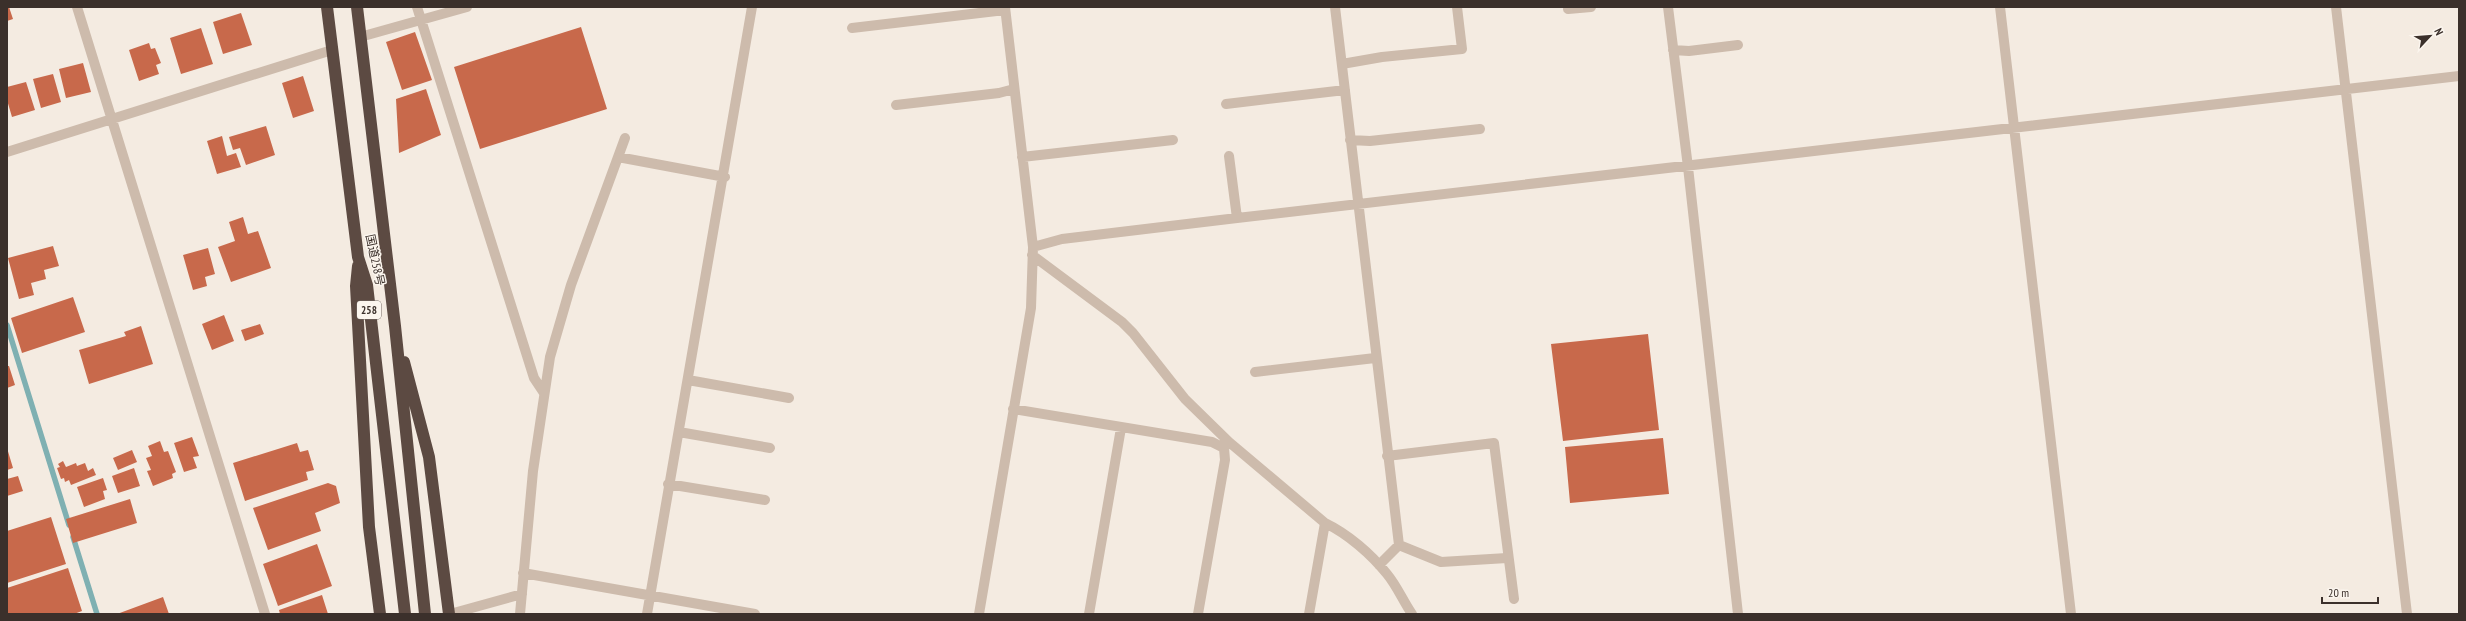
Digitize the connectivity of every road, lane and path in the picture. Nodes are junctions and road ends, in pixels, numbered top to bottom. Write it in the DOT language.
graph roads {
  1 [pos="77,7"];
  2 [pos="328,7"];
  3 [pos="357,7"];
  4 [pos="417,7"];
  5 [pos="467,7"];
  6 [pos="752,7"];
  7 [pos="1336,7"];
  8 [pos="1457,7"];
  9 [pos="1591,7"];
  10 [pos="1668,7"];
  11 [pos="2000,7"];
  12 [pos="2336,7"];
  13 [pos="1005,8"];
  14 [pos="1568,9"];
  15 [pos="421,21"];
  16 [pos="852,28"];
  17 [pos="360,37"];
  18 [pos="1738,45"];
  19 [pos="332,50"];
  20 [pos="1673,50"];
  21 [pos="1342,64"];
  22 [pos="2459,76"];
  23 [pos="1014,89"];
  24 [pos="1345,90"];
  25 [pos="2346,90"];
  26 [pos="1226,104"];
  27 [pos="896,105"];
  28 [pos="112,119"];
  29 [pos="2015,127"];
  30 [pos="1480,129"];
  31 [pos="625,138"];
  32 [pos="1173,140"];
  33 [pos="1350,140"];
  34 [pos="7,152"];
  35 [pos="1229,156"];
  36 [pos="618,157"];
  37 [pos="1022,157"];
  38 [pos="1688,167"];
  39 [pos="725,178"];
  40 [pos="1357,205"];
  41 [pos="1237,218"];
  42 [pos="1032,251"];
  43 [pos="358,257"];
  44 [pos="395,326"];
  45 [pos="1375,358"];
  46 [pos="1255,372"];
  47 [pos="688,380"];
  48 [pos="544,393"];
  49 [pos="789,398"];
  50 [pos="1013,410"];
  51 [pos="1121,428"];
  52 [pos="679,432"];
  53 [pos="1226,445"];
  54 [pos="770,448"];
  55 [pos="1387,456"];
  56 [pos="668,484"];
  57 [pos="765,500"];
  58 [pos="1325,523"];
  59 [pos="1399,545"];
  60 [pos="1507,558"];
  61 [pos="1379,565"];
  62 [pos="523,573"];
  63 [pos="522,594"];
  64 [pos="650,595"];
  65 [pos="1514,599"];
  66 [pos="265,614"];
  67 [pos="380,614"];
  68 [pos="405,614"];
  69 [pos="425,614"];
  70 [pos="449,614"];
  71 [pos="520,614"];
  72 [pos="647,614"];
  73 [pos="755,614"];
  74 [pos="979,614"];
  75 [pos="1089,614"];
  76 [pos="1198,614"];
  77 [pos="1309,614"];
  78 [pos="1412,614"];
  79 [pos="1738,614"];
  80 [pos="2071,614"];
  81 [pos="2407,614"];
  1 -- 28 [label="street"];
  2 -- 19 [label="highway, 国道258号 / 258"];
  3 -- 17 [label="highway, 国道258号 / 258"];
  4 -- 15 [label="street"];
  5 -- 15 [label="street"];
  6 -- 39 [label="street"];
  7 -- 21 [label="street"];
  8 -- 21 [label="street"];
  9 -- 14 [label="street"];
  10 -- 20 [label="street"];
  11 -- 29 [label="street"];
  12 -- 25 [label="street"];
  13 -- 16 [label="street"];
  13 -- 23 [label="street"];
  15 -- 17 [label="street"];
  15 -- 48 [label="street"];
  17 -- 44 [label="highway, 国道258号 / 258"];
  18 -- 20 [label="street"];
  19 -- 28 [label="street"];
  19 -- 43 [label="highway, 国道258号 / 258"];
  20 -- 38 [label="street"];
  21 -- 24 [label="street"];
  22 -- 25 [label="street"];
  23 -- 27 [label="street"];
  23 -- 37 [label="street"];
  24 -- 26 [label="street"];
  24 -- 33 [label="street"];
  25 -- 29 [label="street"];
  25 -- 81 [label="street"];
  28 -- 34 [label="street"];
  28 -- 66 [label="street"];
  29 -- 38 [label="street"];
  29 -- 80 [label="street"];
  30 -- 33 [label="street"];
  31 -- 36 [label="street"];
  32 -- 37 [label="street"];
  33 -- 40 [label="street"];
  35 -- 41 [label="street"];
  36 -- 39 [label="street"];
  36 -- 48 [label="street"];
  37 -- 42 [label="street"];
  38 -- 40 [label="street"];
  38 -- 79 [label="street"];
  39 -- 47 [label="street"];
  40 -- 41 [label="street"];
  40 -- 45 [label="street"];
  41 -- 42 [label="street"];
  42 -- 50 [label="street"];
  42 -- 53 [label="street"];
  43 -- 67 [label="highway, 258"];
  43 -- 68 [label="highway, 国道258号 / 258"];
  44 -- 69 [label="highway, 国道258号 / 258"];
  44 -- 70 [label="highway, 258"];
  45 -- 46 [label="street"];
  45 -- 55 [label="street"];
  47 -- 49 [label="street"];
  47 -- 52 [label="street"];
  48 -- 62 [label="street"];
  50 -- 51 [label="street"];
  50 -- 74 [label="street"];
  51 -- 53 [label="street"];
  51 -- 75 [label="street"];
  52 -- 54 [label="street"];
  52 -- 56 [label="street"];
  53 -- 58 [label="street"];
  53 -- 76 [label="street"];
  55 -- 59 [label="street"];
  55 -- 60 [label="street"];
  56 -- 57 [label="street"];
  56 -- 64 [label="street"];
  58 -- 61 [label="street"];
  58 -- 77 [label="street"];
  59 -- 60 [label="street"];
  59 -- 61 [label="street"];
  60 -- 65 [label="street"];
  61 -- 78 [label="street"];
  62 -- 63 [label="street"];
  62 -- 64 [label="street"];
  63 -- 70 [label="street"];
  63 -- 71 [label="street"];
  64 -- 72 [label="street"];
  64 -- 73 [label="street"];
}
